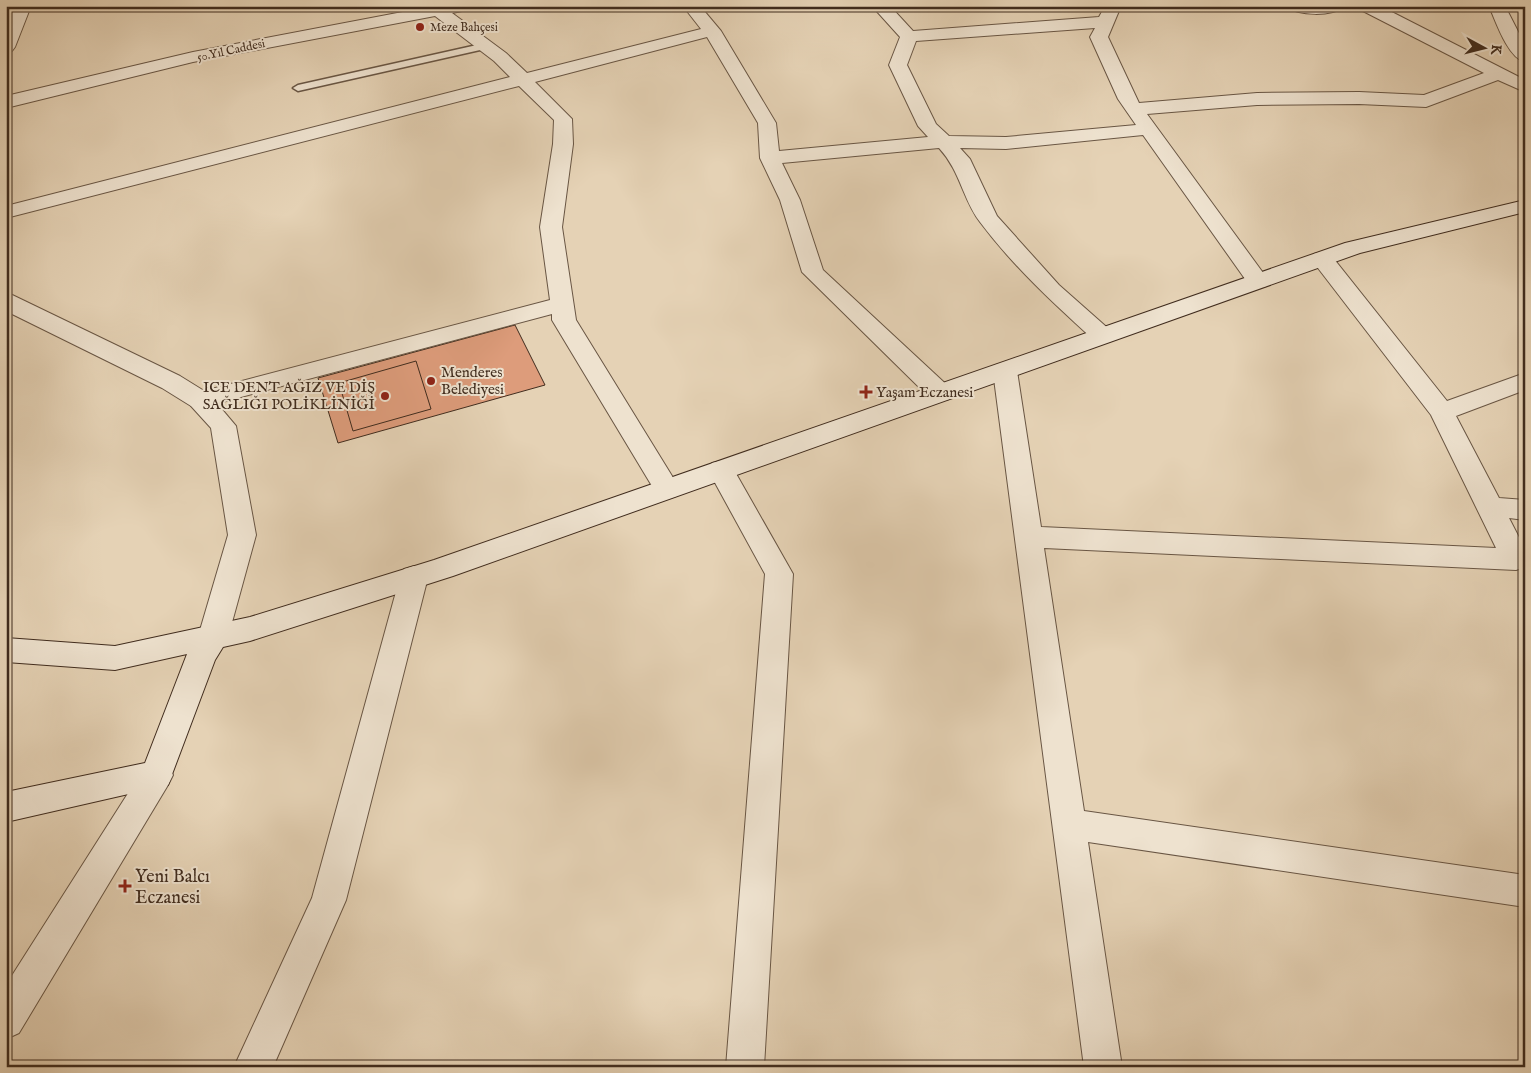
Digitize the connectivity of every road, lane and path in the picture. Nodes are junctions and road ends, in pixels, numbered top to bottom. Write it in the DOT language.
graph roads {
  1 [pos="23,6"];
  2 [pos="691,6"];
  3 [pos="880,6"];
  4 [pos="1295,6"];
  5 [pos="1336,6"];
  6 [pos="1366,6"];
  7 [pos="1497,6"];
  8 [pos="448,8"];
  9 [pos="1109,14"];
  10 [pos="712,31"];
  11 [pos="909,36"];
  12 [pos="486,46"];
  13 [pos="6,47"];
  14 [pos="1523,53"];
  15 [pos="1497,74"];
  16 [pos="524,80"];
  17 [pos="298,88"];
  18 [pos="1525,88"];
  19 [pos="6,102"];
  20 [pos="1134,109"];
  21 [pos="1149,129"];
  22 [pos="942,142"];
  23 [pos="770,158"];
  24 [pos="1525,206"];
  25 [pos="6,212"];
  26 [pos="1322,259"];
  27 [pos="1258,281"];
  28 [pos="6,301"];
  29 [pos="562,304"];
  30 [pos="1102,336"];
  31 [pos="1005,371"];
  32 [pos="1525,381"];
  33 [pos="940,393"];
  34 [pos="200,400"];
  35 [pos="1442,412"];
  36 [pos="722,470"];
  37 [pos="667,489"];
  38 [pos="1489,507"];
  39 [pos="1525,510"];
  40 [pos="1028,537"];
  41 [pos="1520,568"];
  42 [pos="414,578"];
  43 [pos="213,637"];
  44 [pos="6,650"];
  45 [pos="158,775"];
  46 [pos="6,807"];
  47 [pos="1069,824"];
  48 [pos="1525,891"];
  49 [pos="6,1020"];
  50 [pos="253,1067"];
  51 [pos="745,1067"];
  52 [pos="1103,1067"];
  1 -- 13 [label="street"];
  2 -- 10 [label="street"];
  3 -- 11 [label="street"];
  4 -- 5 [label="street"];
  6 -- 15 [label="street"];
  7 -- 14 [label="street"];
  8 -- 12 [label="street"];
  8 -- 19 [label="street, 50.Yıl Caddesi"];
  9 -- 11 [label="street"];
  9 -- 20 [label="street"];
  10 -- 16 [label="street"];
  10 -- 23 [label="street"];
  11 -- 22 [label="street"];
  12 -- 16 [label="street"];
  12 -- 17 [label="lane"];
  15 -- 18 [label="street"];
  15 -- 20 [label="street"];
  16 -- 25 [label="street"];
  16 -- 29 [label="street"];
  20 -- 21 [label="street"];
  21 -- 22 [label="street"];
  21 -- 27 [label="street"];
  22 -- 23 [label="street"];
  22 -- 30 [label="street"];
  23 -- 33 [label="street"];
  24 -- 26 [label="street"];
  26 -- 27 [label="street"];
  26 -- 35 [label="street"];
  27 -- 30 [label="street"];
  28 -- 34 [label="street"];
  29 -- 34 [label="street"];
  29 -- 37 [label="street"];
  30 -- 31 [label="street"];
  31 -- 33 [label="street"];
  31 -- 40 [label="street"];
  32 -- 35 [label="street"];
  33 -- 36 [label="street"];
  34 -- 43 [label="street"];
  35 -- 38 [label="street"];
  36 -- 37 [label="street"];
  36 -- 51 [label="street"];
  37 -- 42 [label="street"];
  38 -- 39 [label="street"];
  38 -- 41 [label="street"];
  40 -- 41 [label="street"];
  40 -- 47 [label="street"];
  42 -- 43 [label="street"];
  42 -- 50 [label="street"];
  43 -- 44 [label="street"];
  43 -- 45 [label="street"];
  45 -- 46 [label="street"];
  45 -- 49 [label="street"];
  47 -- 48 [label="street"];
  47 -- 52 [label="street"];
}
